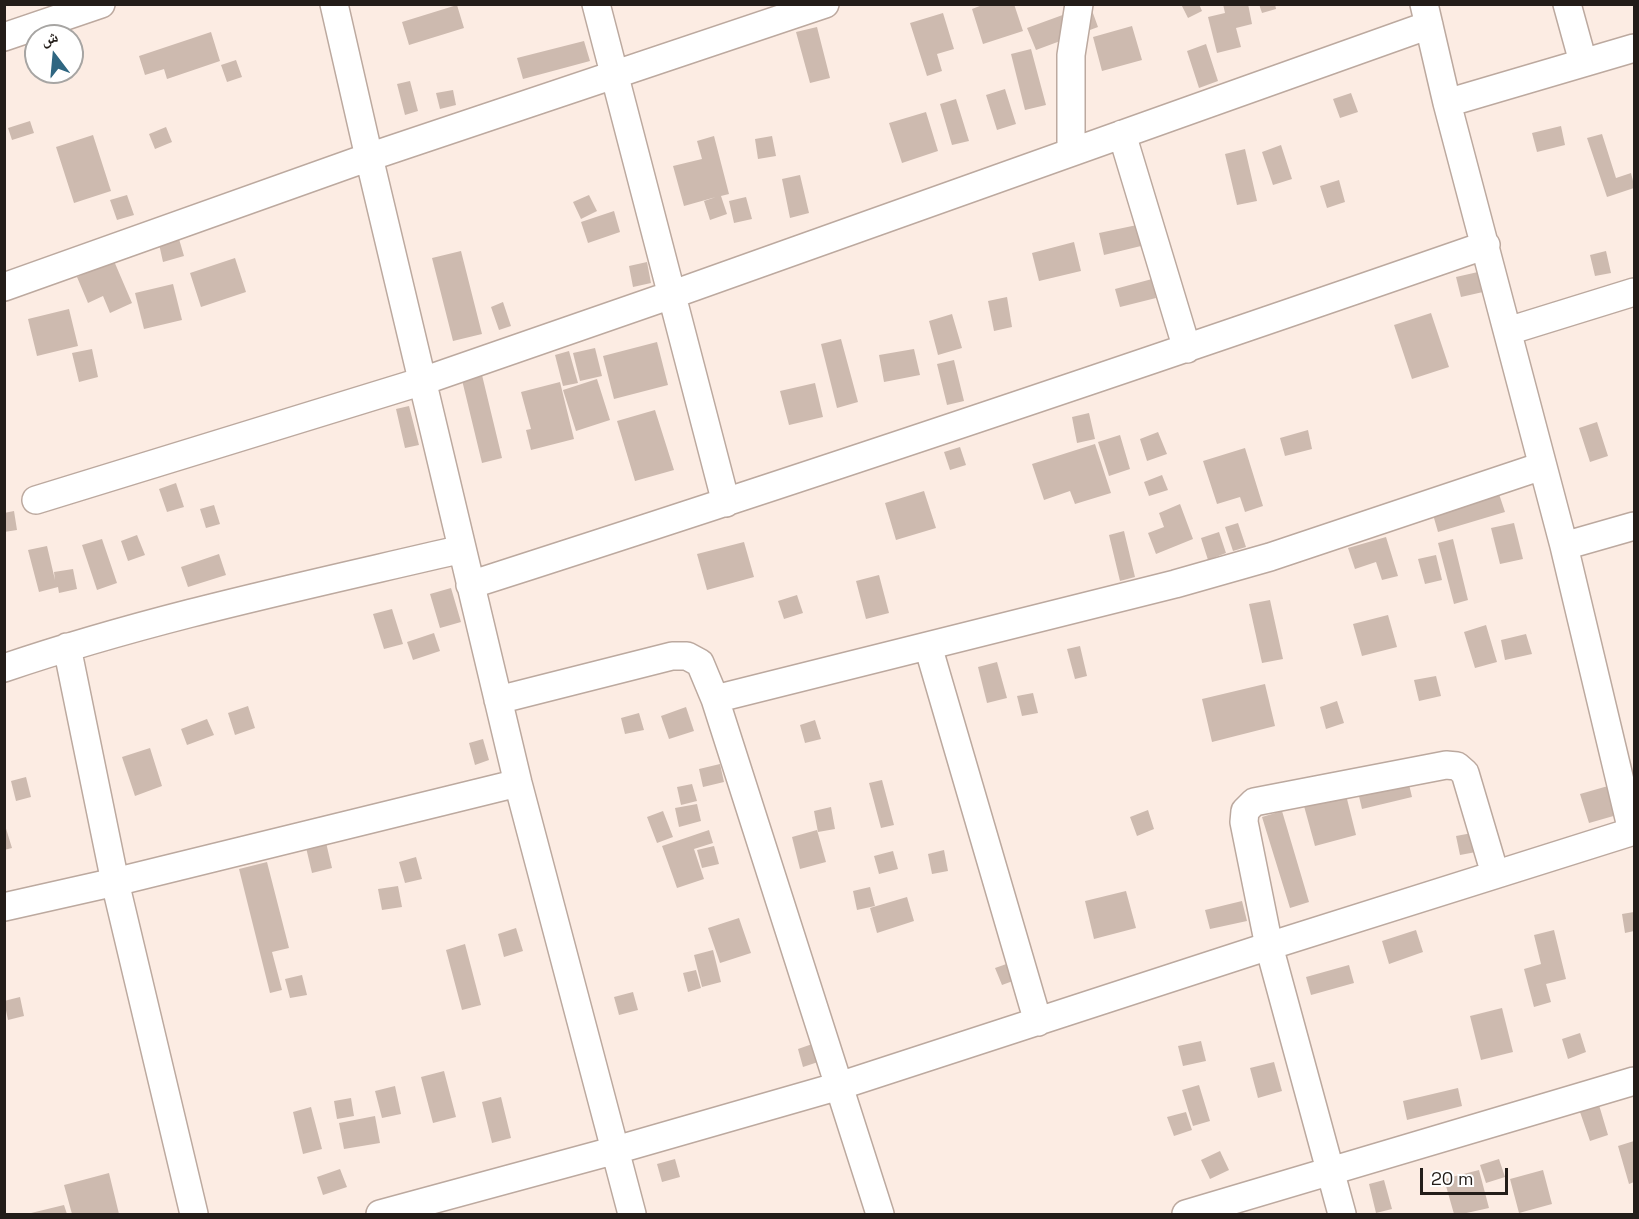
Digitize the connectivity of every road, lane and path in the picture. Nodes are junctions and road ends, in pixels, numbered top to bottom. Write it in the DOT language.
graph roads {
  1 [pos="101,4"];
  2 [pos="334,4"];
  3 [pos="596,4"];
  4 [pos="825,4"];
  5 [pos="1079,4"];
  6 [pos="1567,4"];
  7 [pos="1427,15"];
  8 [pos="4,37"];
  9 [pos="1635,48"];
  10 [pos="1583,62"];
  11 [pos="615,74"];
  12 [pos="1447,103"];
  13 [pos="1122,134"];
  14 [pos="1071,152"];
  15 [pos="369,157"];
  16 [pos="1486,245"];
  17 [pos="4,287"];
  18 [pos="1635,292"];
  19 [pos="671,295"];
  20 [pos="1508,331"];
  21 [pos="1187,349"];
  22 [pos="423,381"];
  23 [pos="1542,466"];
  24 [pos="36,500"];
  25 [pos="726,503"];
  26 [pos="1635,525"];
  27 [pos="1564,546"];
  28 [pos="462,549"];
  29 [pos="470,585"];
  30 [pos="928,646"];
  31 [pos="67,647"];
  32 [pos="4,668"];
  33 [pos="715,699"];
  34 [pos="498,700"];
  35 [pos="518,783"];
  36 [pos="1633,831"];
  37 [pos="1495,874"];
  38 [pos="115,882"];
  39 [pos="4,907"];
  40 [pos="1269,946"];
  41 [pos="1038,1022"];
  42 [pos="1635,1081"];
  43 [pos="839,1086"];
  44 [pos="616,1150"];
  45 [pos="1329,1172"];
  46 [pos="194,1215"];
  47 [pos="380,1215"];
  48 [pos="632,1215"];
  49 [pos="880,1215"];
  50 [pos="1186,1215"];
  51 [pos="1342,1215"];
  1 -- 8 [label="street"];
  2 -- 15 [label="street"];
  3 -- 11 [label="street"];
  4 -- 11 [label="street"];
  5 -- 14 [label="street"];
  6 -- 10 [label="street"];
  7 -- 12 [label="street"];
  7 -- 13 [label="street"];
  9 -- 10 [label="street"];
  10 -- 12 [label="street"];
  11 -- 15 [label="street"];
  11 -- 19 [label="street"];
  12 -- 16 [label="street"];
  13 -- 14 [label="street"];
  13 -- 21 [label="street"];
  14 -- 19 [label="street"];
  15 -- 17 [label="street"];
  15 -- 22 [label="street"];
  16 -- 20 [label="street"];
  16 -- 21 [label="street"];
  18 -- 20 [label="street"];
  19 -- 22 [label="street"];
  19 -- 25 [label="street"];
  20 -- 23 [label="street"];
  21 -- 25 [label="street"];
  22 -- 24 [label="street"];
  22 -- 28 [label="street"];
  23 -- 27 [label="street"];
  23 -- 30 [label="street"];
  25 -- 29 [label="street"];
  26 -- 27 [label="street"];
  27 -- 36 [label="street"];
  28 -- 29 [label="street"];
  28 -- 31 [label="street"];
  29 -- 34 [label="street"];
  30 -- 33 [label="street"];
  30 -- 41 [label="street"];
  31 -- 32 [label="street"];
  31 -- 38 [label="street"];
  33 -- 34 [label="street"];
  33 -- 43 [label="street"];
  34 -- 35 [label="street"];
  35 -- 38 [label="street"];
  35 -- 44 [label="street"];
  36 -- 37 [label="street"];
  37 -- 40 [label="street"];
  37 -- 40 [label="street"];
  38 -- 39 [label="street"];
  38 -- 46 [label="street"];
  40 -- 41 [label="street"];
  40 -- 45 [label="street"];
  41 -- 43 [label="street"];
  42 -- 45 [label="street"];
  43 -- 44 [label="street"];
  43 -- 49 [label="street"];
  44 -- 47 [label="street"];
  44 -- 48 [label="street"];
  45 -- 50 [label="street"];
  45 -- 51 [label="street"];
}
